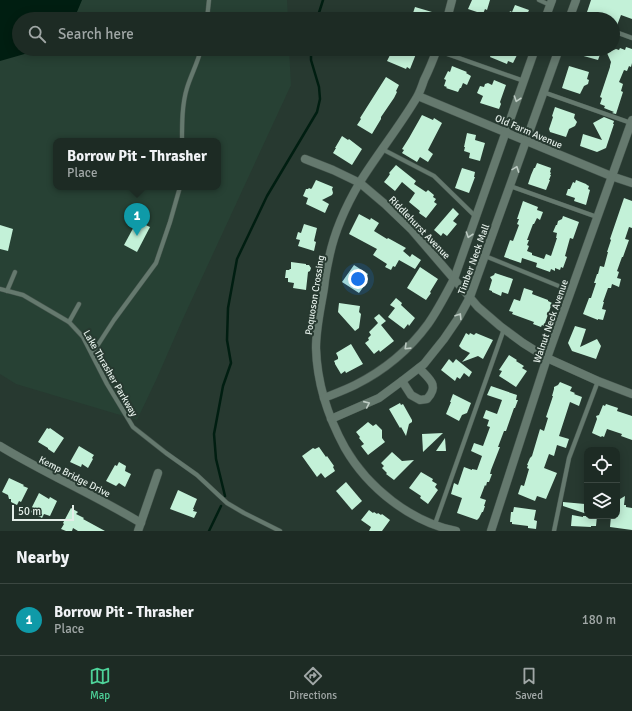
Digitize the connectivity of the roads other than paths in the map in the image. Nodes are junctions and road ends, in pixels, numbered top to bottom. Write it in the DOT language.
graph roads {
  1 [pos="209,0"];
  2 [pos="452,0"];
  3 [pos="539,0"];
  4 [pos="576,0"];
  5 [pos="551,2"];
  6 [pos="208,12"];
  7 [pos="448,12"];
  8 [pos="547,12"];
  9 [pos="574,12"];
  10 [pos="620,34"];
  11 [pos="632,38"];
  12 [pos="200,56"];
  13 [pos="433,56"];
  14 [pos="455,56"];
  15 [pos="533,56"];
  16 [pos="556,56"];
  17 [pos="524,81"];
  18 [pos="543,92"];
  19 [pos="418,96"];
  20 [pos="632,121"];
  21 [pos="506,132"];
  22 [pos="182,138"];
  23 [pos="526,141"];
  24 [pos="382,149"];
  25 [pos="305,159"];
  26 [pos="611,176"];
  27 [pos="360,183"];
  28 [pos="632,184"];
  29 [pos="510,186"];
  30 [pos="179,190"];
  31 [pos="476,216"];
  32 [pos="597,217"];
  33 [pos="485,256"];
  34 [pos="15,272"];
  35 [pos="454,278"];
  36 [pos="0,289"];
  37 [pos="7,291"];
  38 [pos="571,291"];
  39 [pos="470,297"];
  40 [pos="79,304"];
  41 [pos="69,322"];
  42 [pos="504,329"];
  43 [pos="92,354"];
  44 [pos="547,358"];
  45 [pos="419,368"];
  46 [pos="598,381"];
  47 [pos="402,382"];
  48 [pos="632,394"];
  49 [pos="324,398"];
  50 [pos="331,419"];
  51 [pos="0,446"];
  52 [pos="158,473"];
  53 [pos="141,522"];
  54 [pos="435,524"];
  55 [pos="138,531"];
  56 [pos="280,531"];
  57 [pos="456,531"];
  58 [pos="491,531"];
  59 [pos="554,531"];
  1 -- 6 [label="lane"];
  2 -- 7 [label="street"];
  3 -- 5 [label="lane"];
  4 -- 9 [label="street"];
  5 -- 8 [label="street"];
  10 -- 11 [label="lane"];
  12 -- 22 [label="lane"];
  13 -- 19 [label="street, Poquoson Crossing"];
  14 -- 17 [label="lane"];
  15 -- 17 [label="street, Timber Neck Mall"];
  16 -- 18 [label="street, Timber Neck Mall"];
  17 -- 21 [label="street, Timber Neck Mall, one-way"];
  18 -- 20 [label="lane"];
  18 -- 23 [label="street, Timber Neck Mall"];
  19 -- 21 [label="street, Old Farm Avenue"];
  19 -- 24 [label="street, Poquoson Crossing"];
  20 -- 26 [label="street, Walnut Neck Avenue"];
  21 -- 23 [label="street, Old Farm Avenue"];
  21 -- 31 [label="street, Timber Neck Mall"];
  23 -- 26 [label="street, Old Farm Avenue"];
  29 -- 23 [label="street, Timber Neck Mall, one-way"];
  24 -- 27 [label="street, Poquoson Crossing"];
  24 -- 31 [label="lane"];
  25 -- 27 [label="street, Riddlehurst Avenue"];
  26 -- 28 [label="street, Old Farm Avenue"];
  26 -- 32 [label="street, Walnut Neck Avenue"];
  27 -- 35 [label="street, Riddlehurst Avenue"];
  27 -- 49 [label="street, Poquoson Crossing"];
  29 -- 32 [label="lane"];
  29 -- 33 [label="street, Timber Neck Mall"];
  30 -- 43 [label="lane"];
  31 -- 35 [label="street, Timber Neck Mall, one-way"];
  32 -- 38 [label="street, Walnut Neck Avenue"];
  33 -- 38 [label="lane"];
  33 -- 39 [label="street, Timber Neck Mall"];
  34 -- 37 [label="lane"];
  35 -- 39 [label="street, Riddlehurst Avenue"];
  35 -- 49 [label="street, Timber Neck Mall, one-way"];
  36 -- 37 [label="lane, Lake Thrasher Parkway"];
  37 -- 41 [label="lane, Lake Thrasher Parkway"];
  38 -- 44 [label="street, Walnut Neck Avenue"];
  39 -- 42 [label="street, Riddlehurst Avenue"];
  45 -- 39 [label="street, Timber Neck Mall, one-way"];
  40 -- 41 [label="lane"];
  41 -- 43 [label="lane, Lake Thrasher Parkway"];
  42 -- 44 [label="street, Riddlehurst Avenue"];
  42 -- 54 [label="lane"];
  43 -- 56 [label="lane, Lake Thrasher Parkway"];
  44 -- 46 [label="street, Riddlehurst Avenue"];
  44 -- 58 [label="street, Walnut Neck Avenue"];
  45 -- 47 [label="street, Timber Neck Mall"];
  45 -- 47 [label="street"];
  46 -- 48 [label="street, Riddlehurst Avenue"];
  46 -- 59 [label="lane"];
  50 -- 47 [label="street, Timber Neck Mall, one-way"];
  49 -- 50 [label="street, Poquoson Crossing"];
  50 -- 54 [label="street, Poquoson Crossing"];
  51 -- 53 [label="street, Kemp Bridge Drive"];
  52 -- 53 [label="street"];
  53 -- 55 [label="street"];
  54 -- 57 [label="street, Poquoson Crossing"];
}
